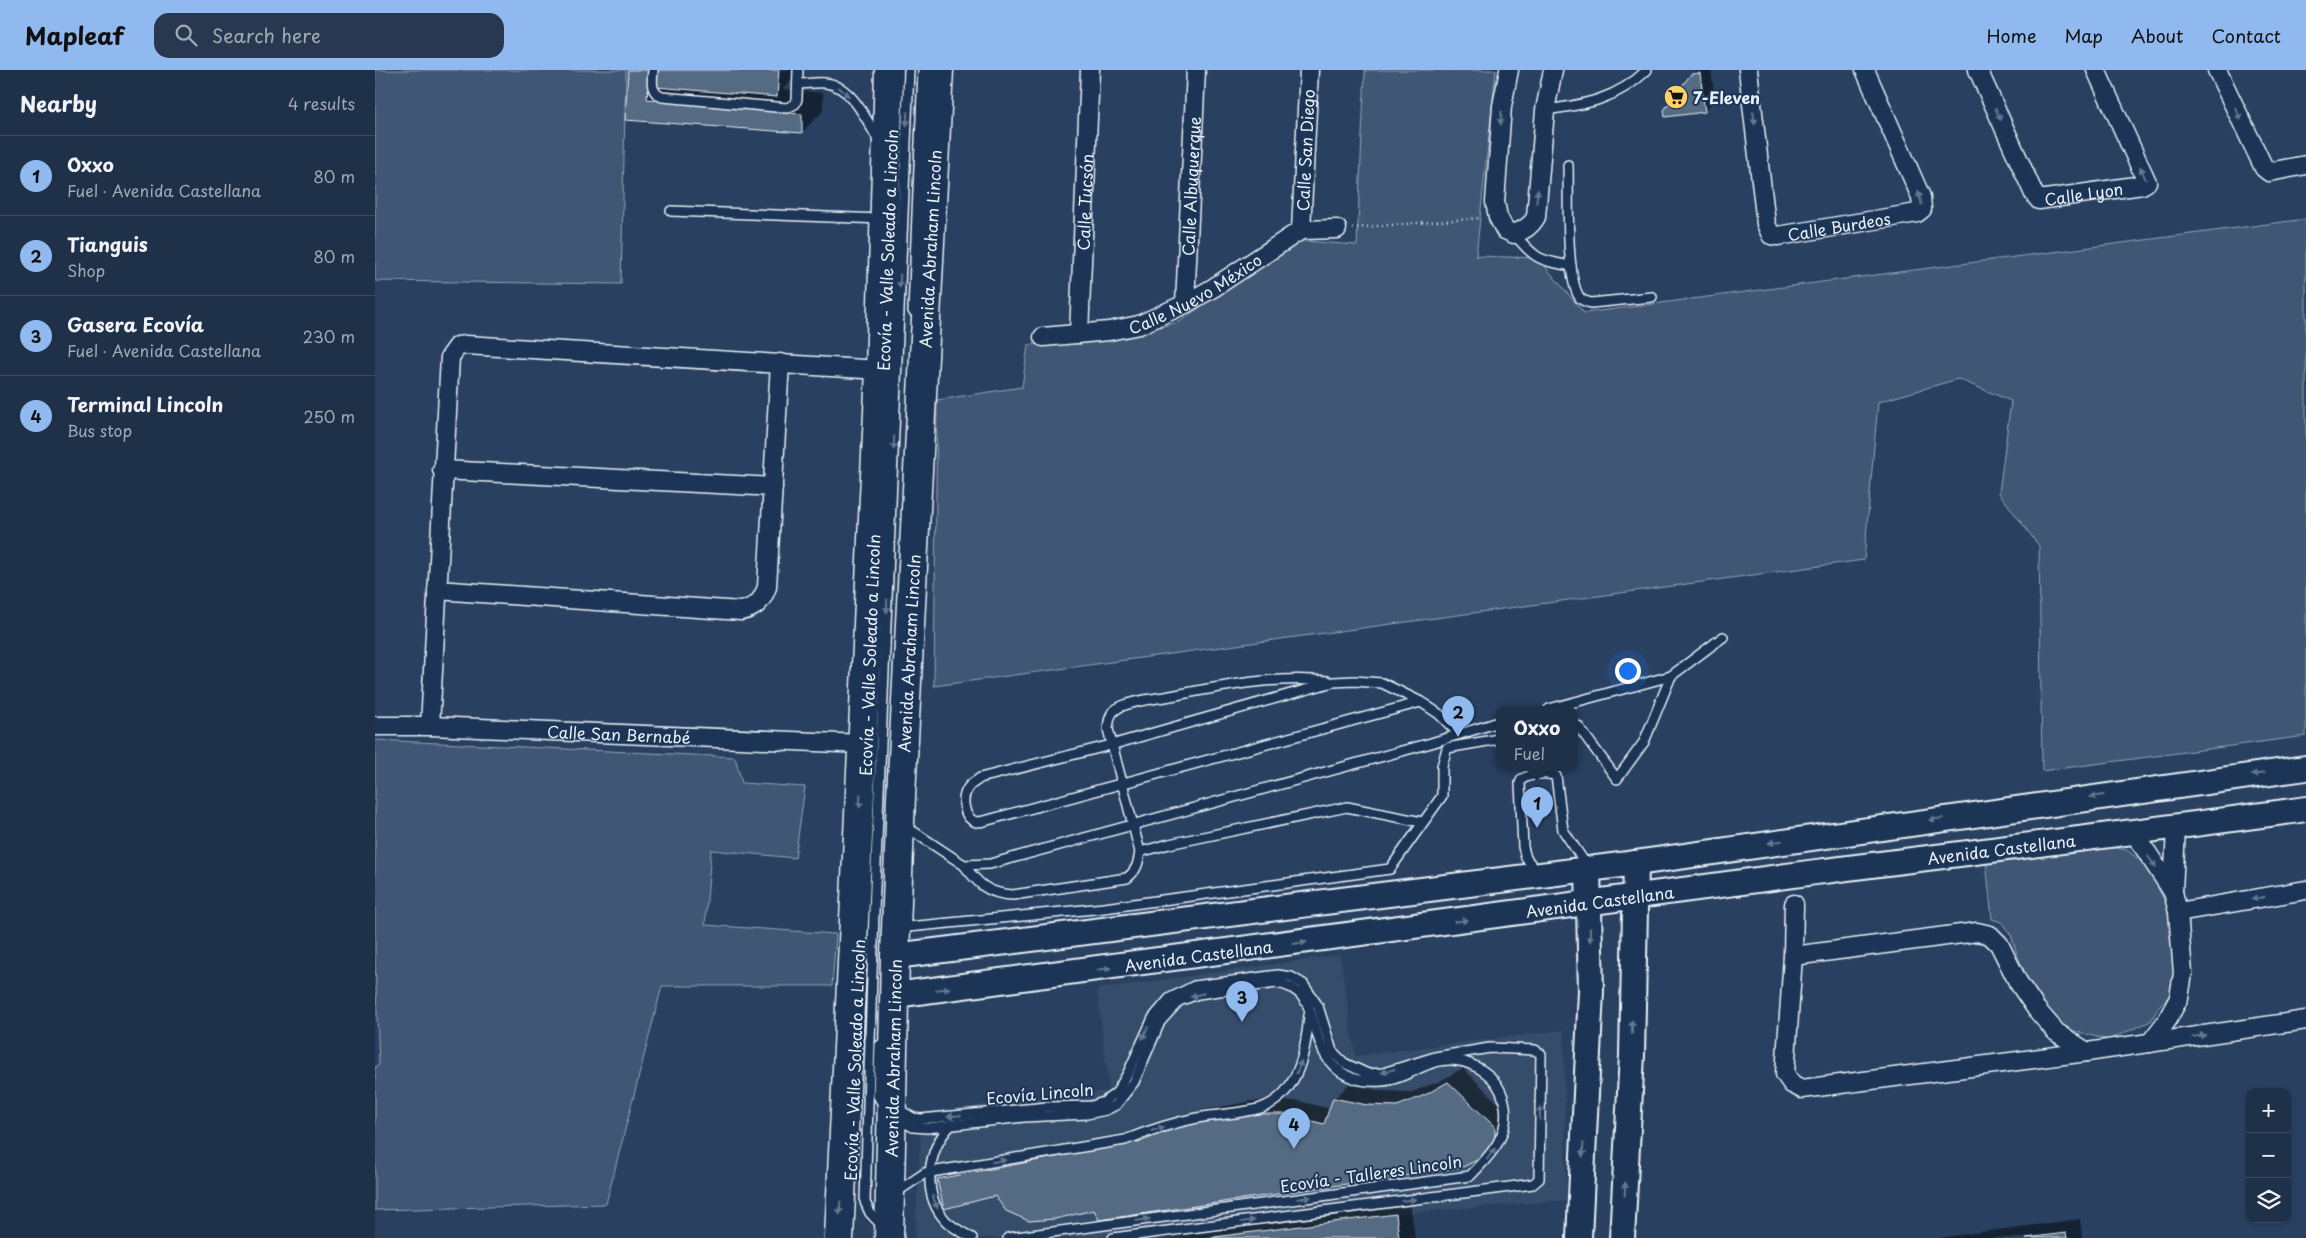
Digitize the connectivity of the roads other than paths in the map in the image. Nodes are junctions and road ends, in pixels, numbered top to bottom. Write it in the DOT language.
graph roads {
  1 [pos="653,70"];
  2 [pos="798,70"];
  3 [pos="889,70"];
  4 [pos="909,70"];
  5 [pos="923,70"];
  6 [pos="939,70"];
  7 [pos="1090,70"];
  8 [pos="1196,70"];
  9 [pos="1309,70"];
  10 [pos="1509,70"];
  11 [pos="1553,70"];
  12 [pos="1647,70"];
  13 [pos="1749,70"];
  14 [pos="1865,70"];
  15 [pos="1978,70"];
  16 [pos="2096,70"];
  17 [pos="2217,70"];
  18 [pos="798,84"];
  19 [pos="1545,110"];
  20 [pos="887,154"];
  21 [pos="1568,165"];
  22 [pos="2306,165"];
  23 [pos="671,210"];
  24 [pos="885,219"];
  25 [pos="1301,230"];
  26 [pos="1337,230"];
  27 [pos="1514,234"];
  28 [pos="1571,266"];
  29 [pos="1652,297"];
  30 [pos="1185,304"];
  31 [pos="912,318"];
  32 [pos="1079,334"];
  33 [pos="1043,336"];
  34 [pos="780,363"];
  35 [pos="880,370"];
  36 [pos="443,470"];
  37 [pos="773,488"];
  38 [pos="437,590"];
  39 [pos="1723,637"];
  40 [pos="1671,676"];
  41 [pos="1333,682"];
  42 [pos="1421,702"];
  43 [pos="1560,706"];
  44 [pos="1496,723"];
  45 [pos="375,726"];
  46 [pos="430,726"];
  47 [pos="1578,726"];
  48 [pos="1459,734"];
  49 [pos="1496,740"];
  50 [pos="863,744"];
  51 [pos="1111,745"];
  52 [pos="2306,768"];
  53 [pos="1121,783"];
  54 [pos="2306,809"];
  55 [pos="1422,822"];
  56 [pos="901,823"];
  57 [pos="1133,824"];
  58 [pos="2176,828"];
  59 [pos="2133,832"];
  60 [pos="1808,837"];
  61 [pos="1140,852"];
  62 [pos="1636,863"];
  63 [pos="964,865"];
  64 [pos="1588,868"];
  65 [pos="1813,873"];
  66 [pos="1540,875"];
  67 [pos="2306,890"];
  68 [pos="2173,892"];
  69 [pos="1634,898"];
  70 [pos="1590,903"];
  71 [pos="1794,904"];
  72 [pos="2178,912"];
  73 [pos="880,916"];
  74 [pos="895,956"];
  75 [pos="1793,956"];
  76 [pos="1309,992"];
  77 [pos="895,995"];
  78 [pos="1310,1008"];
  79 [pos="2306,1020"];
  80 [pos="880,1038"];
  81 [pos="2151,1043"];
  82 [pos="2087,1052"];
  83 [pos="892,1109"];
  84 [pos="951,1125"];
  85 [pos="930,1172"];
  86 [pos="890,1198"];
  87 [pos="893,1236"];
  88 [pos="839,1238"];
  89 [pos="972,1238"];
  90 [pos="1008,1238"];
  91 [pos="1113,1238"];
  92 [pos="1579,1238"];
  93 [pos="1622,1238"];
  1 -- 18 [label="lane"];
  2 -- 18 [label="lane"];
  3 -- 20 [label="main road"];
  4 -- 73 [label="lane, Ecovía - Valle Soleado a Lincoln, one-way"];
  5 -- 31 [label="lane"];
  6 -- 56 [label="main road, Avenida Abraham Lincoln"];
  7 -- 32 [label="street, Calle Tucsón"];
  8 -- 30 [label="street, Calle Albuquerque"];
  9 -- 25 [label="street, Calle San Diego"];
  10 -- 27 [label="street, one-way"];
  11 -- 19 [label="street"];
  12 -- 19 [label="lane"];
  13 -- 14 [label="street, Calle Burdeos, one-way"];
  15 -- 16 [label="street, Calle Lyon, one-way"];
  17 -- 22 [label="street, one-way"];
  18 -- 20 [label="lane, one-way"];
  27 -- 19 [label="street, one-way"];
  20 -- 24 [label="main road"];
  21 -- 28 [label="lane"];
  23 -- 24 [label="lane"];
  24 -- 35 [label="main road"];
  25 -- 26 [label="street"];
  25 -- 30 [label="street, Calle Nuevo México"];
  27 -- 28 [label="lane"];
  28 -- 29 [label="lane"];
  30 -- 32 [label="street, Calle Nuevo México"];
  32 -- 33 [label="street, Calle Nuevo México"];
  34 -- 35 [label="street"];
  34 -- 36 [label="street"];
  34 -- 37 [label="street"];
  35 -- 50 [label="main road"];
  36 -- 37 [label="street"];
  36 -- 38 [label="street"];
  37 -- 38 [label="street"];
  38 -- 46 [label="street"];
  39 -- 40 [label="lane"];
  40 -- 43 [label="lane"];
  40 -- 47 [label="lane"];
  41 -- 42 [label="lane"];
  41 -- 51 [label="lane"];
  41 -- 51 [label="lane"];
  42 -- 48 [label="lane"];
  42 -- 53 [label="lane"];
  44 -- 48 [label="lane"];
  45 -- 46 [label="street, Calle San Bernabé"];
  46 -- 50 [label="street, Calle San Bernabé"];
  48 -- 57 [label="lane"];
  49 -- 55 [label="lane"];
  50 -- 73 [label="main road, one-way"];
  51 -- 53 [label="lane"];
  51 -- 53 [label="lane"];
  52 -- 60 [label="street, Avenida Castellana, one-way"];
  53 -- 57 [label="lane"];
  54 -- 58 [label="street, Avenida Castellana"];
  55 -- 61 [label="lane"];
  55 -- 73 [label="lane"];
  56 -- 63 [label="lane"];
  56 -- 73 [label="main road, Avenida Abraham Lincoln"];
  57 -- 61 [label="lane"];
  57 -- 63 [label="lane"];
  58 -- 59 [label="street, Avenida Castellana"];
  58 -- 68 [label="street"];
  59 -- 65 [label="street, Avenida Castellana"];
  59 -- 68 [label="street, one-way"];
  60 -- 62 [label="street, Avenida Castellana, one-way"];
  60 -- 65 [label="street"];
  61 -- 63 [label="lane"];
  62 -- 64 [label="street, Avenida Castellana"];
  62 -- 69 [label="street"];
  64 -- 66 [label="street, Avenida Castellana"];
  64 -- 66 [label="lane"];
  64 -- 70 [label="street"];
  65 -- 69 [label="street, Avenida Castellana"];
  66 -- 74 [label="street, Avenida Castellana"];
  67 -- 72 [label="street, one-way"];
  68 -- 72 [label="street"];
  69 -- 70 [label="street, Avenida Castellana"];
  93 -- 69 [label="street, one-way"];
  77 -- 70 [label="street, Avenida Castellana, one-way"];
  70 -- 92 [label="street, one-way"];
  71 -- 75 [label="street"];
  72 -- 81 [label="street"];
  73 -- 74 [label="main road, Avenida Abraham Lincoln"];
  73 -- 87 [label="lane, Ecovía - Valle Soleado a Lincoln"];
  73 -- 88 [label="main road, one-way"];
  74 -- 77 [label="main road, Avenida Abraham Lincoln"];
  75 -- 82 [label="street"];
  75 -- 82 [label="street"];
  76 -- 78 [label="lane"];
  76 -- 83 [label="lane, Ecovía Lincoln, one-way"];
  91 -- 76 [label="lane, Ecovía Lincoln, one-way"];
  77 -- 83 [label="main road, Avenida Abraham Lincoln"];
  78 -- 84 [label="lane, Ecovía - Talleres Lincoln, one-way"];
  85 -- 78 [label="lane, one-way"];
  90 -- 78 [label="lane, Ecovía - Talleres Lincoln, one-way"];
  81 -- 79 [label="street, one-way"];
  80 -- 83 [label="lane"];
  81 -- 82 [label="street"];
  83 -- 84 [label="lane, Ecovía - Talleres Lincoln"];
  83 -- 86 [label="main road, Avenida Abraham Lincoln"];
  84 -- 85 [label="lane"];
  85 -- 86 [label="lane"];
  85 -- 89 [label="lane, one-way"];
  86 -- 87 [label="main road, Avenida Abraham Lincoln"];
}
